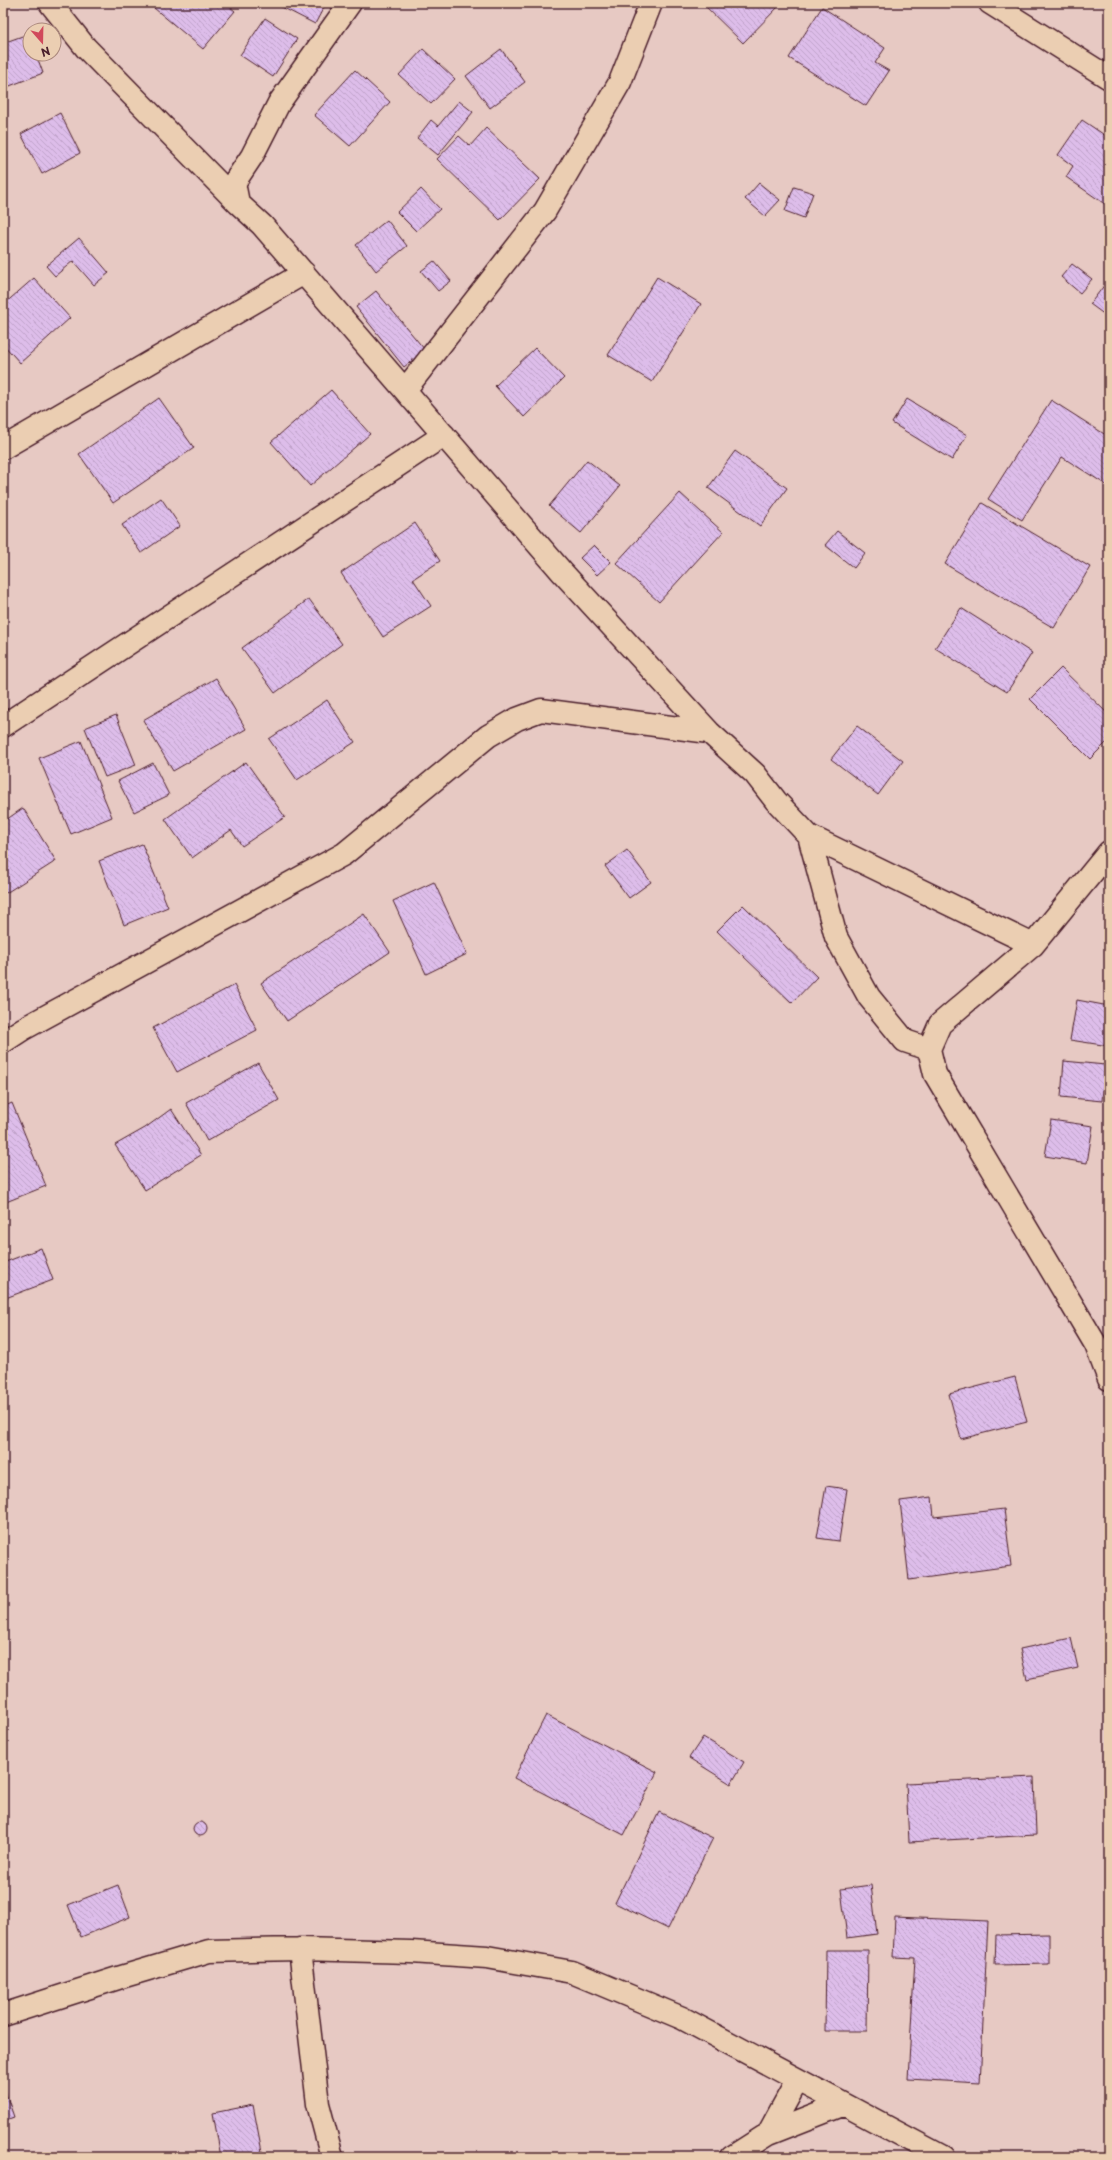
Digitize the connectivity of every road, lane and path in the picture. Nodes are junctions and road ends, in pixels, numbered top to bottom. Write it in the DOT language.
graph roads {
  1 [pos="50,3"];
  2 [pos="350,3"];
  3 [pos="651,3"];
  4 [pos="990,3"];
  5 [pos="1109,78"];
  6 [pos="238,203"];
  7 [pos="304,273"];
  8 [pos="405,390"];
  9 [pos="444,435"];
  10 [pos="3,448"];
  11 [pos="3,726"];
  12 [pos="709,732"];
  13 [pos="808,836"];
  14 [pos="1109,852"];
  15 [pos="1033,945"];
  16 [pos="3,1042"];
  17 [pos="929,1049"];
  18 [pos="1109,1378"];
  19 [pos="300,1949"];
  20 [pos="3,2015"];
  21 [pos="797,2081"];
  22 [pos="842,2105"];
  23 [pos="768,2134"];
  24 [pos="332,2157"];
  25 [pos="732,2157"];
  26 [pos="943,2157"];
  1 -- 6 [label="street"];
  2 -- 6 [label="street"];
  3 -- 8 [label="street"];
  4 -- 5 [label="street"];
  6 -- 7 [label="street"];
  7 -- 8 [label="street"];
  7 -- 10 [label="street"];
  8 -- 9 [label="street"];
  9 -- 11 [label="street"];
  9 -- 12 [label="street"];
  12 -- 13 [label="street"];
  12 -- 16 [label="street"];
  13 -- 15 [label="street"];
  13 -- 17 [label="street"];
  14 -- 15 [label="street"];
  15 -- 17 [label="street"];
  17 -- 18 [label="street"];
  19 -- 20 [label="street"];
  19 -- 21 [label="street"];
  19 -- 24 [label="street"];
  21 -- 22 [label="street"];
  21 -- 23 [label="street"];
  22 -- 23 [label="street"];
  22 -- 26 [label="street"];
  23 -- 25 [label="street"];
}
